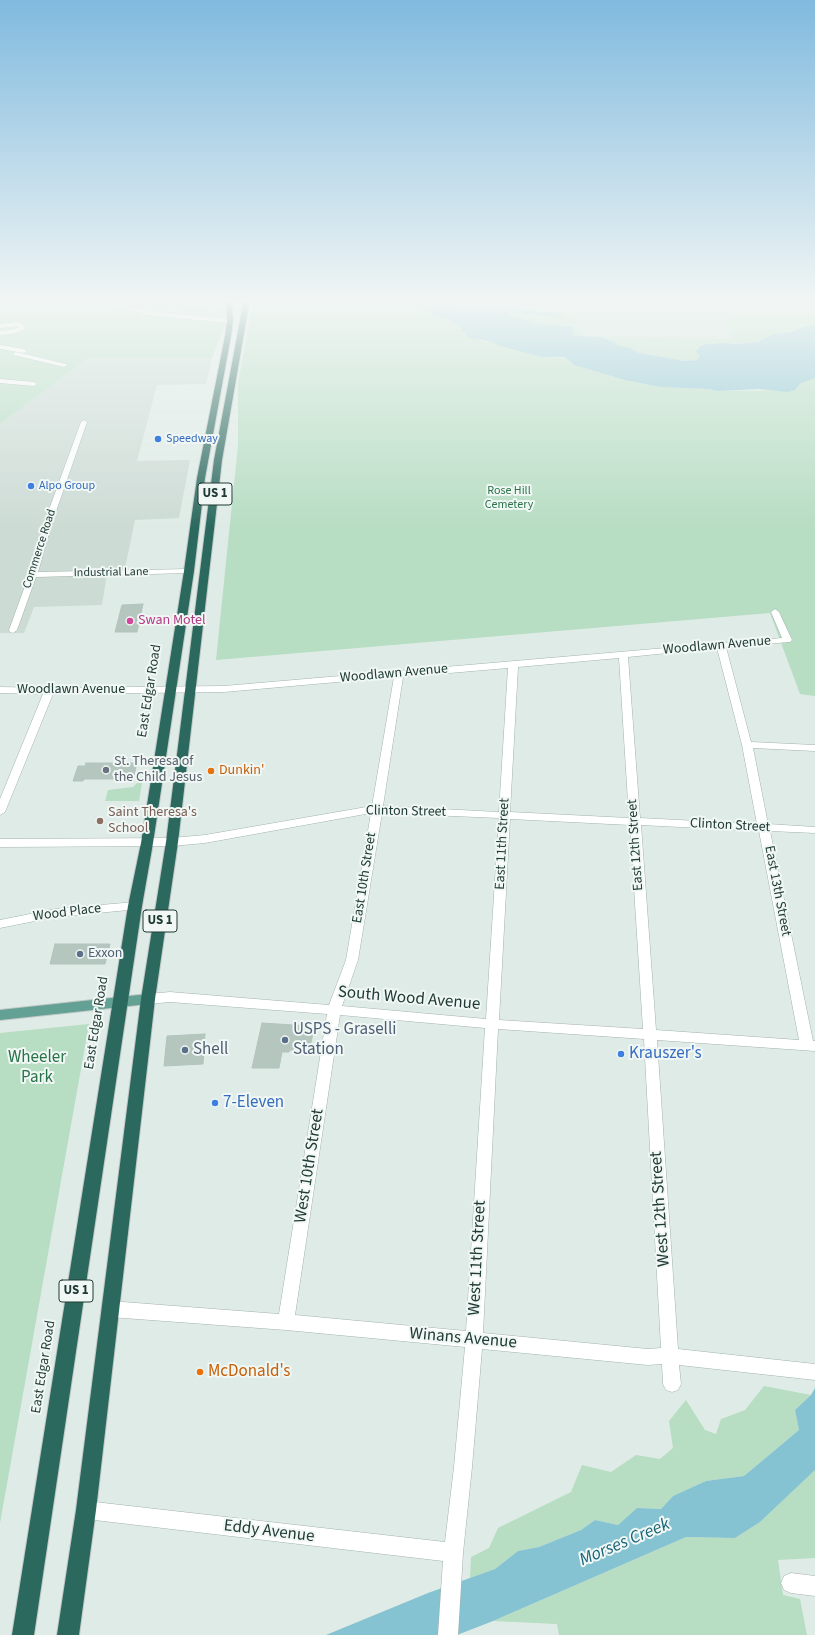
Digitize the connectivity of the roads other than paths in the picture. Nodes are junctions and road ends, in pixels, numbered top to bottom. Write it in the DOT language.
graph roads {
  1 [pos="221,375"];
  2 [pos="234,375"];
  3 [pos="0,381"];
  4 [pos="34,384"];
  5 [pos="84,422"];
  6 [pos="189,571"];
  7 [pos="33,575"];
  8 [pos="775,612"];
  9 [pos="12,630"];
  10 [pos="721,645"];
  11 [pos="623,655"];
  12 [pos="513,664"];
  13 [pos="399,673"];
  14 [pos="191,689"];
  15 [pos="0,690"];
  16 [pos="170,690"];
  17 [pos="49,691"];
  18 [pos="747,745"];
  19 [pos="815,748"];
  20 [pos="377,809"];
  21 [pos="0,812"];
  22 [pos="504,815"];
  23 [pos="635,821"];
  24 [pos="764,828"];
  25 [pos="815,830"];
  26 [pos="172,842"];
  27 [pos="0,843"];
  28 [pos="147,843"];
  29 [pos="134,906"];
  30 [pos="0,924"];
  31 [pos="148,999"];
  32 [pos="120,1002"];
  33 [pos="334,1010"];
  34 [pos="0,1015"];
  35 [pos="492,1024"];
  36 [pos="650,1035"];
  37 [pos="811,1046"];
  38 [pos="110,1310"];
  39 [pos="286,1322"];
  40 [pos="473,1340"];
  41 [pos="671,1356"];
  42 [pos="812,1372"];
  43 [pos="672,1384"];
  44 [pos="86,1510"];
  45 [pos="453,1553"];
  46 [pos="791,1583"];
  47 [pos="815,1586"];
  48 [pos="23,1635"];
  49 [pos="68,1635"];
  50 [pos="448,1635"];
  1 -- 6 [label="highway, East Edgar Road / US 1"];
  2 -- 14 [label="highway, US 1"];
  3 -- 4 [label="street"];
  5 -- 7 [label="street, Commerce Road"];
  6 -- 7 [label="street, Industrial Lane"];
  6 -- 16 [label="highway, East Edgar Road / US 1"];
  7 -- 9 [label="street, Commerce Road"];
  8 -- 10 [label="street, Woodlawn Avenue"];
  10 -- 11 [label="street, Woodlawn Avenue"];
  10 -- 18 [label="street, East 13th Street"];
  11 -- 12 [label="street, Woodlawn Avenue"];
  11 -- 23 [label="street, East 12th Street"];
  12 -- 13 [label="street, Woodlawn Avenue"];
  12 -- 22 [label="street, East 11th Street"];
  13 -- 14 [label="street, Woodlawn Avenue"];
  13 -- 20 [label="street, East 10th Street"];
  14 -- 16 [label="street, Woodlawn Avenue"];
  14 -- 26 [label="highway, US 1"];
  15 -- 17 [label="street, Woodlawn Avenue"];
  16 -- 17 [label="street, Woodlawn Avenue"];
  16 -- 28 [label="highway, East Edgar Road / US 1"];
  17 -- 21 [label="street"];
  18 -- 19 [label="street"];
  18 -- 24 [label="street, East 13th Street"];
  20 -- 22 [label="street, Clinton Street"];
  20 -- 26 [label="street, Clinton Street"];
  20 -- 33 [label="street, East 10th Street"];
  22 -- 23 [label="street, Clinton Street"];
  22 -- 35 [label="street, East 11th Street"];
  23 -- 24 [label="street, Clinton Street"];
  23 -- 36 [label="street, East 12th Street"];
  24 -- 25 [label="street, Clinton Street"];
  24 -- 37 [label="street, East 13th Street"];
  26 -- 28 [label="street, Clinton Street"];
  26 -- 31 [label="highway, US 1"];
  27 -- 28 [label="street, Clinton Street"];
  28 -- 29 [label="highway, East Edgar Road / US 1"];
  29 -- 30 [label="street, Wood Place"];
  29 -- 32 [label="highway, East Edgar Road / US 1"];
  31 -- 32 [label="main road, South Wood Avenue"];
  31 -- 33 [label="street, South Wood Avenue"];
  31 -- 38 [label="highway, US 1"];
  32 -- 34 [label="main road, South Wood Avenue"];
  32 -- 48 [label="highway, East Edgar Road / US 1"];
  33 -- 35 [label="street, South Wood Avenue"];
  33 -- 39 [label="street, West 10th Street"];
  35 -- 36 [label="street, South Wood Avenue"];
  35 -- 40 [label="street, West 11th Street"];
  36 -- 37 [label="street, South Wood Avenue"];
  36 -- 41 [label="street, West 12th Street"];
  38 -- 39 [label="street, Winans Avenue"];
  38 -- 44 [label="highway, US 1"];
  39 -- 40 [label="street, Winans Avenue"];
  40 -- 41 [label="street, Winans Avenue"];
  40 -- 45 [label="street, West 11th Street"];
  41 -- 42 [label="street, Winans Avenue"];
  41 -- 43 [label="street, West 12th Street"];
  44 -- 45 [label="street, Eddy Avenue"];
  44 -- 49 [label="highway, US 1"];
  45 -- 50 [label="street, West 11th Street"];
  46 -- 47 [label="street"];
}
